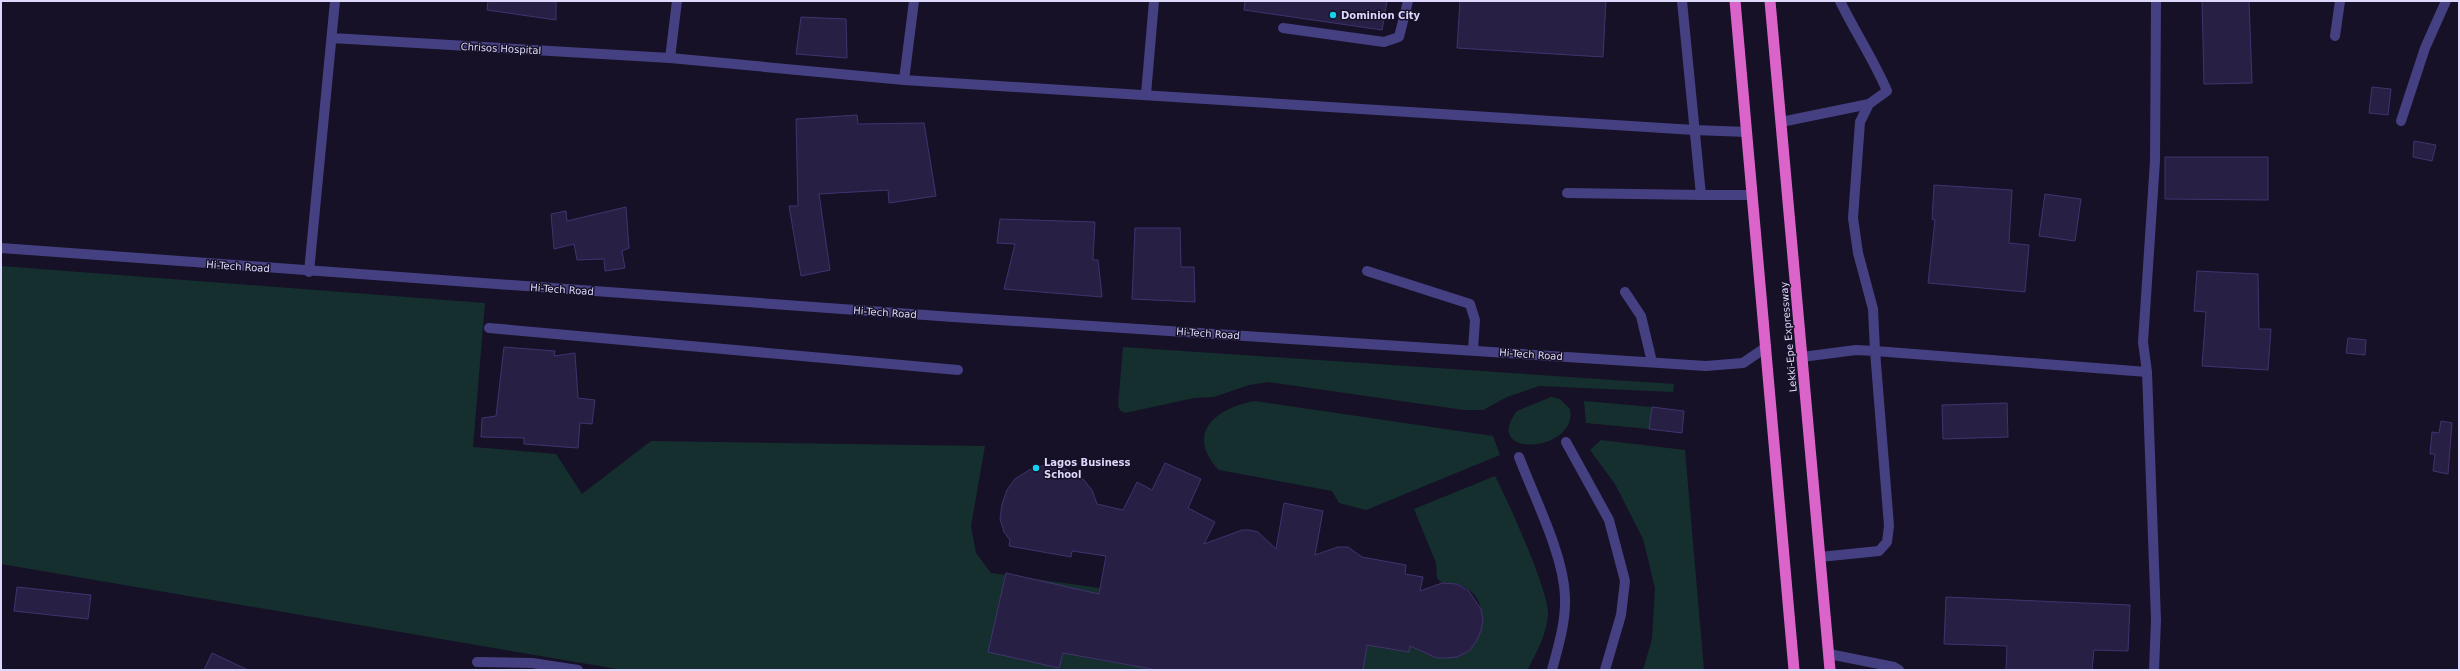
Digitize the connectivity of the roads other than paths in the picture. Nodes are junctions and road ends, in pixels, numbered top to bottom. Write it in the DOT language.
graph roads {
  1 [pos="336,1"];
  2 [pos="677,1"];
  3 [pos="914,1"];
  4 [pos="1154,1"];
  5 [pos="1408,1"];
  6 [pos="1682,1"];
  7 [pos="1735,1"];
  8 [pos="1770,1"];
  9 [pos="1840,1"];
  10 [pos="2156,1"];
  11 [pos="2340,1"];
  12 [pos="2446,1"];
  13 [pos="1282,28"];
  14 [pos="2334,36"];
  15 [pos="332,38"];
  16 [pos="670,58"];
  17 [pos="904,80"];
  18 [pos="1146,94"];
  19 [pos="1868,104"];
  20 [pos="2401,121"];
  21 [pos="1781,122"];
  22 [pos="1694,130"];
  23 [pos="1747,132"];
  24 [pos="1567,193"];
  25 [pos="1701,195"];
  26 [pos="1752,195"];
  27 [pos="1,248"];
  28 [pos="1367,271"];
  29 [pos="309,272"];
  30 [pos="1625,292"];
  31 [pos="489,328"];
  32 [pos="1765,348"];
  33 [pos="1473,350"];
  34 [pos="1875,351"];
  35 [pos="1802,357"];
  36 [pos="1652,362"];
  37 [pos="958,370"];
  38 [pos="2147,372"];
  39 [pos="1566,442"];
  40 [pos="1519,457"];
  41 [pos="1820,557"];
  42 [pos="1829,654"];
  43 [pos="477,662"];
  44 [pos="578,670"];
  45 [pos="1552,670"];
  46 [pos="1605,670"];
  47 [pos="1794,670"];
  48 [pos="1830,670"];
  49 [pos="1898,670"];
  50 [pos="2154,670"];
  1 -- 15 [label="street"];
  2 -- 16 [label="street"];
  3 -- 17 [label="street"];
  4 -- 18 [label="street"];
  5 -- 13 [label="street"];
  6 -- 22 [label="street"];
  7 -- 23 [label="highway"];
  8 -- 21 [label="highway, Lekki-Epe Expressway"];
  9 -- 19 [label="street"];
  10 -- 38 [label="street"];
  11 -- 14 [label="street"];
  12 -- 20 [label="street"];
  15 -- 16 [label="street, Chrisos Hospital"];
  15 -- 29 [label="street"];
  16 -- 17 [label="street, Chrisos Hospital"];
  17 -- 18 [label="street, Chrisos Hospital"];
  18 -- 22 [label="street, Chrisos Hospital"];
  19 -- 21 [label="street"];
  19 -- 34 [label="street"];
  21 -- 35 [label="highway, Lekki-Epe Expressway"];
  22 -- 23 [label="street, Chrisos Hospital"];
  22 -- 25 [label="street"];
  23 -- 26 [label="highway"];
  24 -- 25 [label="street"];
  25 -- 26 [label="street"];
  26 -- 32 [label="highway"];
  27 -- 29 [label="street, Hi-Tech Road"];
  28 -- 33 [label="street"];
  29 -- 33 [label="street, Hi-Tech Road"];
  30 -- 36 [label="street"];
  31 -- 37 [label="street"];
  32 -- 36 [label="street, Hi-Tech Road"];
  32 -- 47 [label="highway"];
  33 -- 36 [label="street, Hi-Tech Road"];
  34 -- 35 [label="street"];
  34 -- 38 [label="street"];
  34 -- 41 [label="street"];
  35 -- 41 [label="highway, Lekki-Epe Expressway"];
  38 -- 50 [label="street"];
  39 -- 46 [label="street"];
  40 -- 45 [label="street"];
  41 -- 42 [label="highway, Lekki-Epe Expressway"];
  42 -- 48 [label="highway, Lekki-Epe Expressway"];
  42 -- 49 [label="street"];
  43 -- 44 [label="street"];
}
